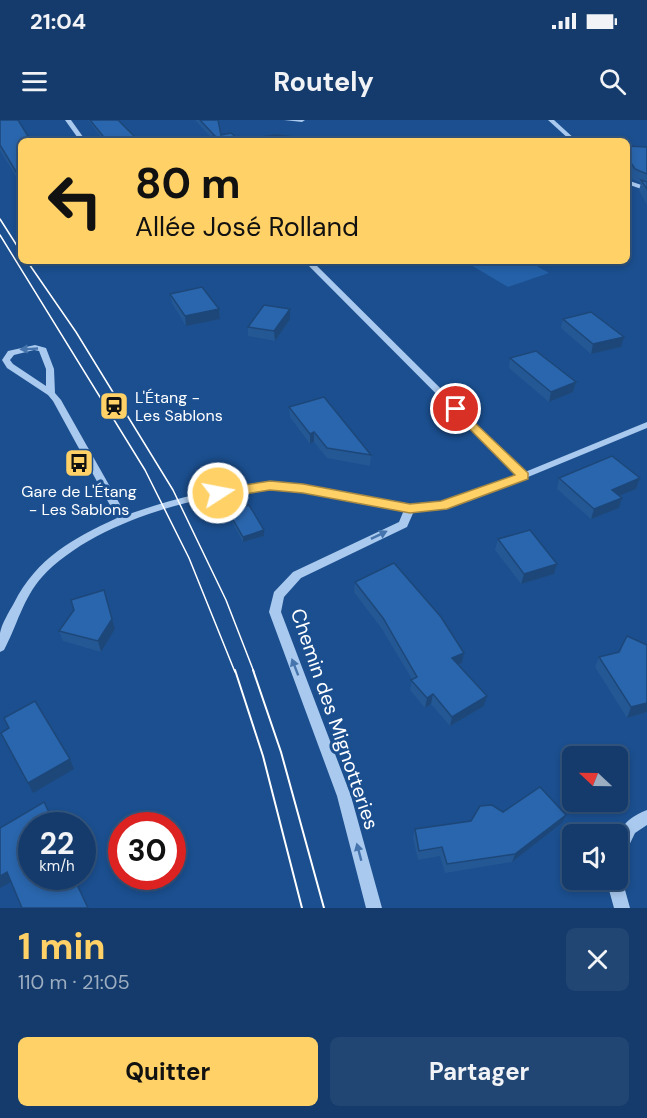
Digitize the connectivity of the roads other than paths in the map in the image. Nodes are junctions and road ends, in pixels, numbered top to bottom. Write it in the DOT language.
graph roads {
  1 [pos="68,120"];
  2 [pos="287,120"];
  3 [pos="302,120"];
  4 [pos="551,120"];
  5 [pos="81,138"];
  6 [pos="571,138"];
  7 [pos="630,183"];
  8 [pos="647,189"];
  9 [pos="311,264"];
  10 [pos="51,393"];
  11 [pos="647,425"];
  12 [pos="524,476"];
  13 [pos="410,508"];
  14 [pos="123,520"];
  15 [pos="0,647"];
  16 [pos="647,816"];
  17 [pos="628,832"];
  18 [pos="617,890"];
  19 [pos="374,908"];
  20 [pos="622,908"];
  1 -- 5 [label="street"];
  2 -- 3 [label="street"];
  4 -- 6 [label="street"];
  7 -- 8 [label="street"];
  9 -- 12 [label="street"];
  10 -- 10 [label="street, one-way"];
  10 -- 14 [label="street"];
  11 -- 12 [label="street"];
  12 -- 13 [label="street"];
  13 -- 14 [label="street"];
  19 -- 13 [label="street, Chemin des Mignotteries, one-way"];
  14 -- 15 [label="street"];
  16 -- 17 [label="street"];
  18 -- 20 [label="street"];
}
